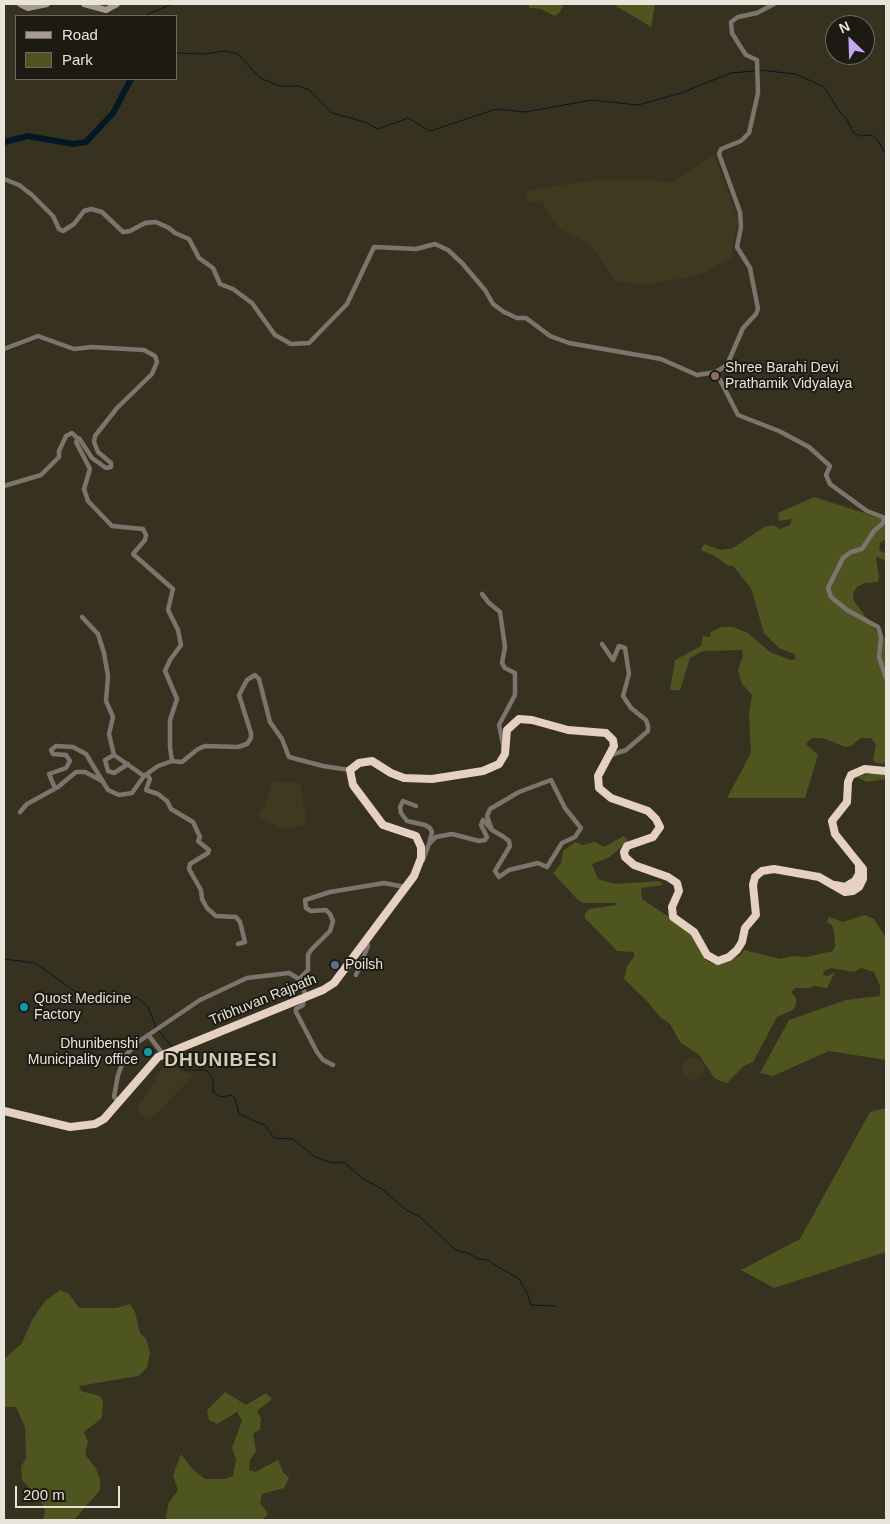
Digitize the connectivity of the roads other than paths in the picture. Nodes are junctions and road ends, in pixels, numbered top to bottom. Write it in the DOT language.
graph roads {
  1 [pos="20,4"];
  2 [pos="47,4"];
  3 [pos="84,4"];
  4 [pos="117,4"];
  5 [pos="774,4"];
  6 [pos="4,179"];
  7 [pos="4,349"];
  8 [pos="716,372"];
  9 [pos="77,438"];
  10 [pos="4,486"];
  11 [pos="482,594"];
  12 [pos="82,617"];
  13 [pos="602,644"];
  14 [pos="886,678"];
  15 [pos="505,752"];
  16 [pos="114,755"];
  17 [pos="611,755"];
  18 [pos="172,761"];
  19 [pos="128,764"];
  20 [pos="350,770"];
  21 [pos="886,771"];
  22 [pos="145,776"];
  23 [pos="103,781"];
  24 [pos="55,788"];
  25 [pos="416,806"];
  26 [pos="20,812"];
  27 [pos="492,830"];
  28 [pos="429,844"];
  29 [pos="414,876"];
  30 [pos="405,887"];
  31 [pos="366,941"];
  32 [pos="238,944"];
  33 [pos="356,975"];
  34 [pos="299,979"];
  35 [pos="305,997"];
  36 [pos="149,1036"];
  37 [pos="163,1054"];
  38 [pos="332,1065"];
  39 [pos="119,1101"];
  40 [pos="4,1111"];
  1 -- 2 [label="main road"];
  3 -- 4 [label="main road"];
  5 -- 8 [label="street"];
  6 -- 8 [label="street"];
  7 -- 9 [label="street"];
  8 -- 14 [label="street"];
  9 -- 10 [label="street"];
  9 -- 18 [label="street"];
  11 -- 15 [label="street"];
  12 -- 16 [label="street"];
  13 -- 17 [label="street"];
  15 -- 17 [label="highway"];
  15 -- 20 [label="highway"];
  16 -- 19 [label="street"];
  16 -- 19 [label="street"];
  17 -- 21 [label="highway"];
  18 -- 20 [label="street"];
  18 -- 22 [label="street"];
  19 -- 22 [label="street"];
  20 -- 29 [label="highway, Tribhuvan Rajpath"];
  22 -- 23 [label="street"];
  22 -- 32 [label="street"];
  23 -- 24 [label="street"];
  23 -- 24 [label="street"];
  24 -- 26 [label="street"];
  25 -- 28 [label="street"];
  27 -- 27 [label="street"];
  27 -- 28 [label="street"];
  28 -- 29 [label="street"];
  29 -- 30 [label="highway, Tribhuvan Rajpath"];
  30 -- 31 [label="highway, Tribhuvan Rajpath"];
  30 -- 34 [label="street"];
  31 -- 33 [label="street"];
  31 -- 35 [label="highway, Tribhuvan Rajpath"];
  34 -- 35 [label="street"];
  34 -- 36 [label="street"];
  35 -- 37 [label="highway, Tribhuvan Rajpath"];
  35 -- 38 [label="street"];
  36 -- 37 [label="street"];
  36 -- 39 [label="street"];
  37 -- 39 [label="highway, Tribhuvan Rajpath"];
  39 -- 40 [label="highway, Tribhuvan Rajpath"];
}
